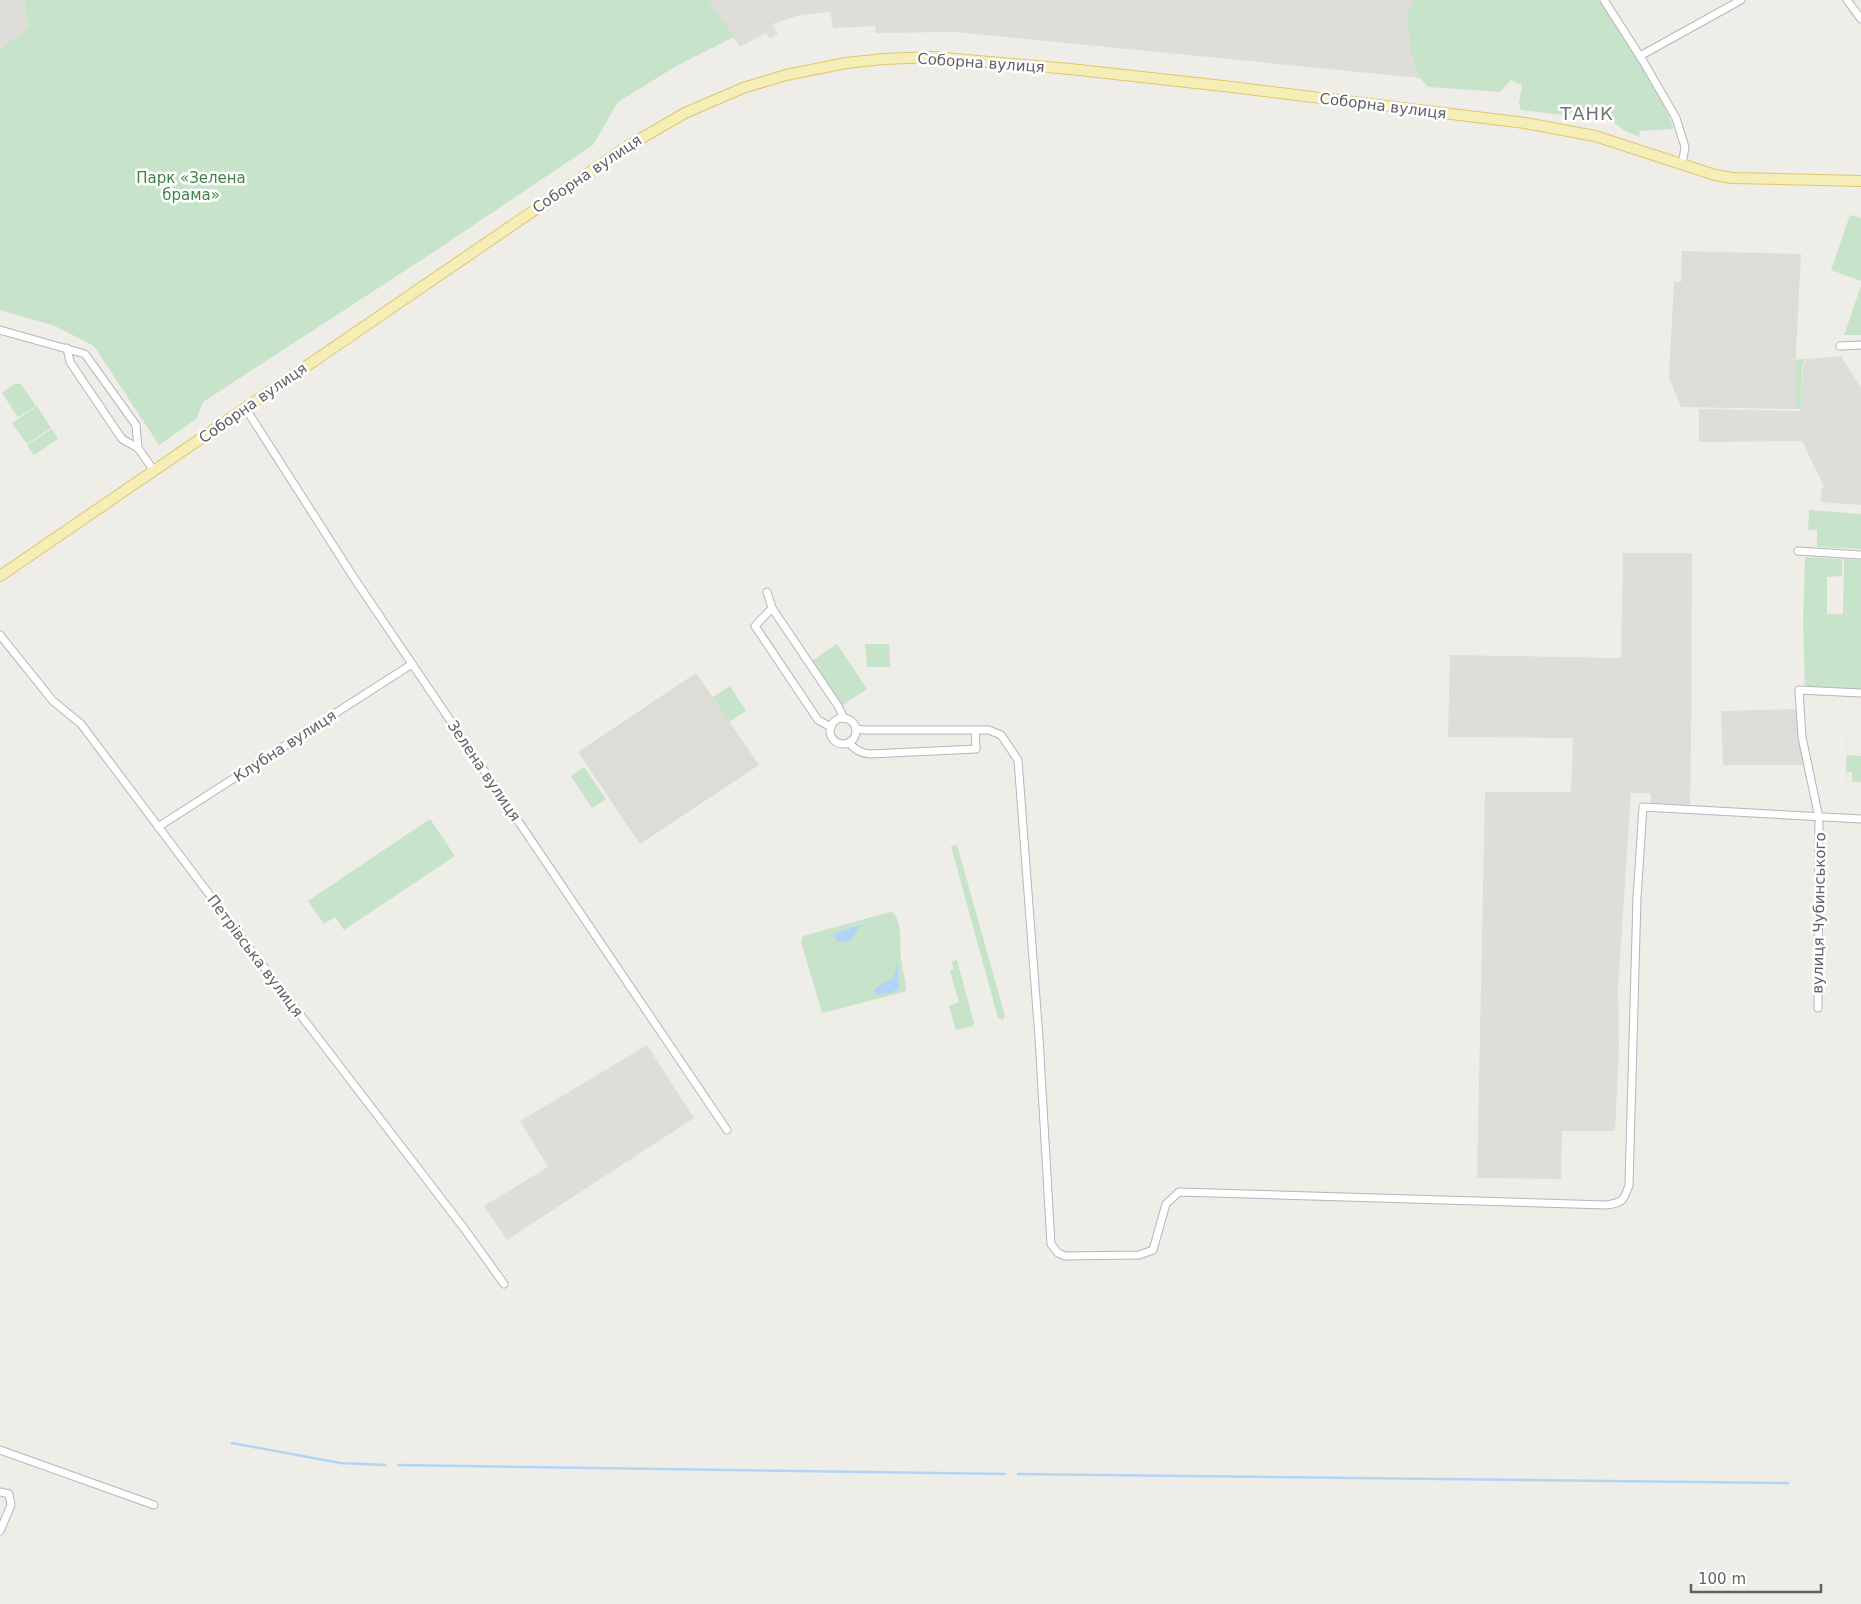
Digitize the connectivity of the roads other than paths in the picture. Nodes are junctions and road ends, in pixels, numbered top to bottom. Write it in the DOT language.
graph roads {
  1 [pos="1604,0"];
  2 [pos="1741,0"];
  3 [pos="1847,0"];
  4 [pos="1861,19"];
  5 [pos="1640,56"];
  6 [pos="1682,165"];
  7 [pos="1861,181"];
  8 [pos="0,330"];
  9 [pos="1861,345"];
  10 [pos="1840,346"];
  11 [pos="67,348"];
  12 [pos="246,409"];
  13 [pos="138,448"];
  14 [pos="154,471"];
  15 [pos="1798,551"];
  16 [pos="1861,555"];
  17 [pos="0,576"];
  18 [pos="767,592"];
  19 [pos="772,608"];
  20 [pos="0,635"];
  21 [pos="412,664"];
  22 [pos="1861,693"];
  23 [pos="844,718"];
  24 [pos="831,727"];
  25 [pos="856,729"];
  26 [pos="975,730"];
  27 [pos="849,743"];
  28 [pos="1820,818"];
  29 [pos="1861,820"];
  30 [pos="158,827"];
  31 [pos="1818,1008"];
  32 [pos="726,1130"];
  33 [pos="504,1284"];
  34 [pos="0,1450"];
  35 [pos="0,1492"];
  36 [pos="154,1505"];
  37 [pos="0,1531"];
  1 -- 5 [label="street"];
  2 -- 5 [label="street"];
  3 -- 4 [label="street"];
  5 -- 6 [label="street"];
  6 -- 7 [label="main road, Соборна вулиця"];
  6 -- 12 [label="main road, Соборна вулиця"];
  8 -- 11 [label="street"];
  9 -- 10 [label="street"];
  11 -- 13 [label="street"];
  11 -- 13 [label="street"];
  12 -- 14 [label="main road, Соборна вулиця"];
  12 -- 21 [label="street, Зелена вулиця"];
  13 -- 14 [label="street"];
  14 -- 17 [label="main road, Соборна вулиця"];
  15 -- 16 [label="street"];
  18 -- 19 [label="street"];
  19 -- 23 [label="street"];
  19 -- 24 [label="street"];
  20 -- 30 [label="street, Петрівська вулиця"];
  21 -- 30 [label="street, Клубна вулиця"];
  21 -- 32 [label="street, Зелена вулиця"];
  22 -- 28 [label="street, вулиця Чубинського"];
  23 -- 24 [label="street"];
  23 -- 25 [label="street"];
  24 -- 27 [label="street"];
  25 -- 26 [label="street"];
  25 -- 27 [label="street"];
  26 -- 27 [label="street"];
  26 -- 28 [label="street"];
  28 -- 29 [label="street"];
  28 -- 31 [label="street, вулиця Чубинського"];
  30 -- 33 [label="street, Петрівська вулиця"];
  34 -- 36 [label="street"];
  35 -- 37 [label="street"];
}
